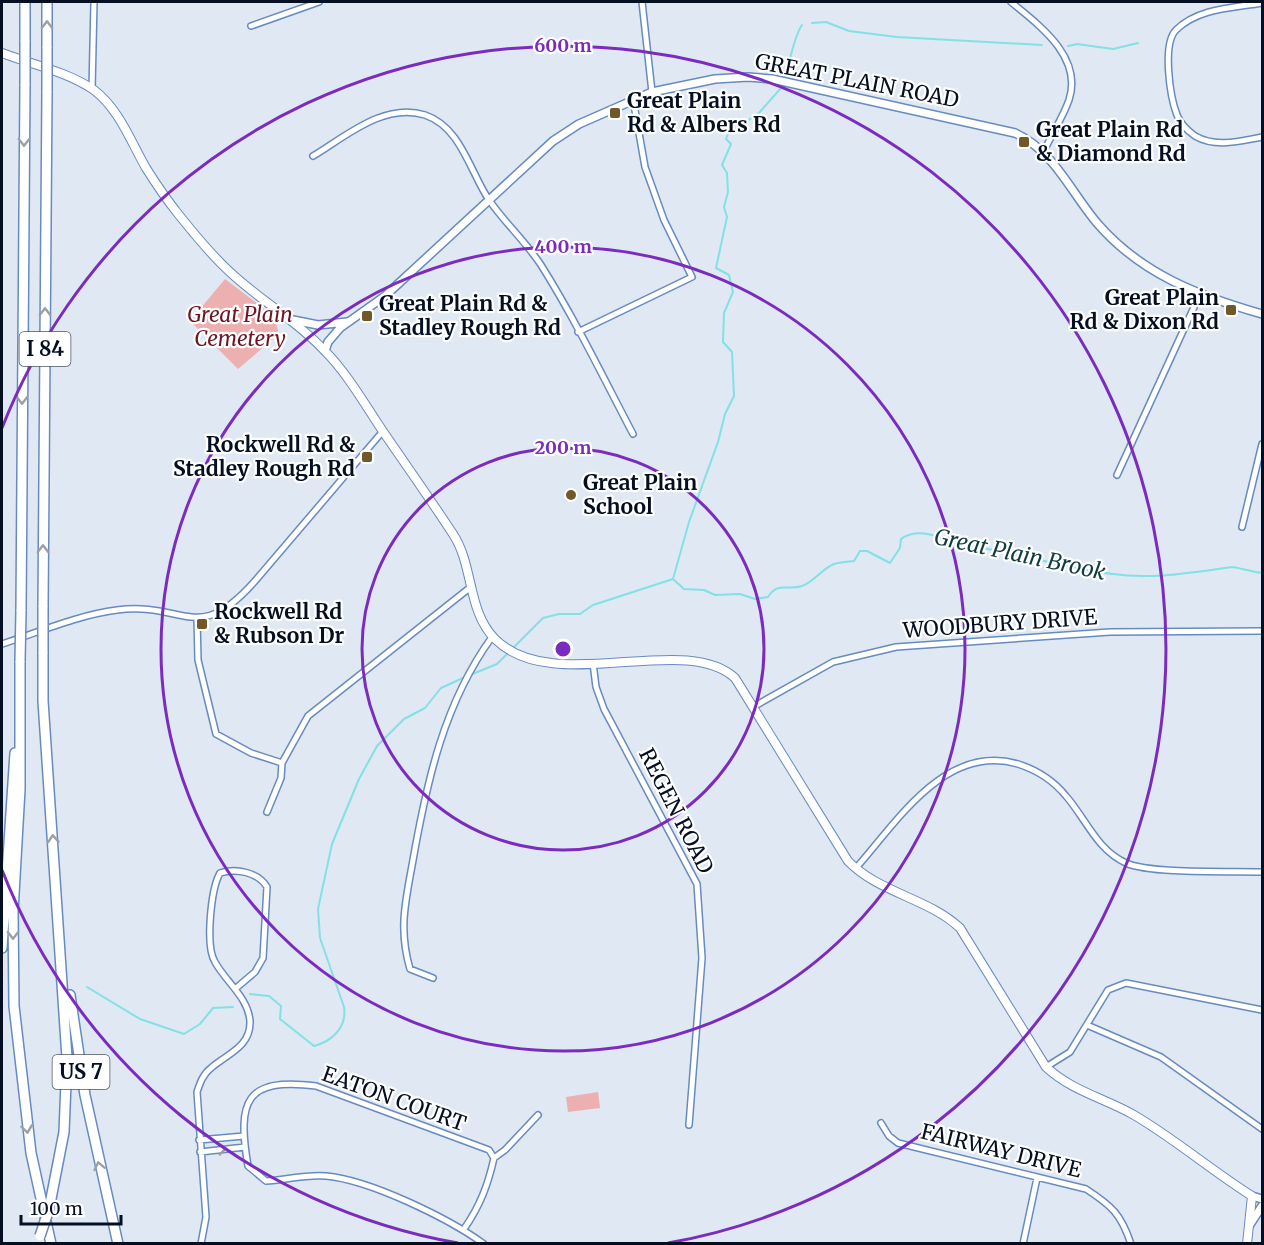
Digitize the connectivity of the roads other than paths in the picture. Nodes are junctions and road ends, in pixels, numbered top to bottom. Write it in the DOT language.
graph roads {
  1 [pos="26,2"];
  2 [pos="47,2"];
  3 [pos="94,2"];
  4 [pos="318,2"];
  5 [pos="642,2"];
  6 [pos="1011,2"];
  7 [pos="1263,3"];
  8 [pos="251,26"];
  9 [pos="2,54"];
  10 [pos="92,89"];
  11 [pos="652,92"];
  12 [pos="633,99"];
  13 [pos="1263,137"];
  14 [pos="1044,151"];
  15 [pos="313,156"];
  16 [pos="488,199"];
  17 [pos="1200,294"];
  18 [pos="1263,314"];
  19 [pos="292,320"];
  20 [pos="349,322"];
  21 [pos="578,332"];
  22 [pos="326,351"];
  23 [pos="383,431"];
  24 [pos="633,434"];
  25 [pos="1263,444"];
  26 [pos="1118,475"];
  27 [pos="1242,527"];
  28 [pos="472,586"];
  29 [pos="198,618"];
  30 [pos="1263,631"];
  31 [pos="492,637"];
  32 [pos="2,645"];
  33 [pos="593,663"];
  34 [pos="20,664"];
  35 [pos="753,707"];
  36 [pos="282,763"];
  37 [pos="267,812"];
  38 [pos="856,868"];
  39 [pos="1263,872"];
  40 [pos="58,897"];
  41 [pos="2,948"];
  42 [pos="432,978"];
  43 [pos="235,988"];
  44 [pos="1263,1010"];
  45 [pos="1087,1025"];
  46 [pos="1046,1067"];
  47 [pos="538,1116"];
  48 [pos="881,1123"];
  49 [pos="689,1125"];
  50 [pos="1263,1129"];
  51 [pos="244,1136"];
  52 [pos="199,1140"];
  53 [pos="245,1147"];
  54 [pos="200,1152"];
  55 [pos="494,1158"];
  56 [pos="1037,1178"];
  57 [pos="1252,1196"];
  58 [pos="1263,1199"];
  59 [pos="1263,1206"];
  60 [pos="464,1229"];
  61 [pos="1247,1231"];
  62 [pos="39,1240"];
  63 [pos="51,1244"];
  64 [pos="119,1244"];
  65 [pos="201,1244"];
  66 [pos="484,1244"];
  67 [pos="1023,1244"];
  68 [pos="1131,1244"];
  69 [pos="1247,1244"];
  1 -- 34 [label="highway, I 84, one-way, bridge"];
  40 -- 2 [label="highway, I 84, one-way, bridge"];
  3 -- 10 [label="street"];
  4 -- 8 [label="street"];
  5 -- 11 [label="street"];
  6 -- 14 [label="street"];
  7 -- 13 [label="street"];
  9 -- 10 [label="main road, GREAT PLAIN ROAD"];
  10 -- 19 [label="main road, GREAT PLAIN ROAD"];
  11 -- 12 [label="street, GREAT PLAIN ROAD"];
  11 -- 14 [label="street, GREAT PLAIN ROAD"];
  12 -- 16 [label="street, GREAT PLAIN ROAD"];
  12 -- 21 [label="street"];
  14 -- 17 [label="street, GREAT PLAIN ROAD"];
  15 -- 16 [label="street"];
  16 -- 20 [label="street, GREAT PLAIN ROAD"];
  16 -- 21 [label="street"];
  17 -- 18 [label="street, GREAT PLAIN ROAD"];
  17 -- 26 [label="street"];
  19 -- 20 [label="street, GREAT PLAIN ROAD"];
  19 -- 22 [label="main road, GREAT PLAIN ROAD"];
  20 -- 22 [label="street, GREAT PLAIN ROAD"];
  21 -- 24 [label="street"];
  22 -- 23 [label="main road"];
  23 -- 28 [label="main road"];
  23 -- 29 [label="street"];
  25 -- 27 [label="street"];
  28 -- 31 [label="main road"];
  28 -- 36 [label="street"];
  29 -- 32 [label="street"];
  29 -- 36 [label="street"];
  30 -- 35 [label="street, WOODBURY DRIVE"];
  31 -- 33 [label="main road"];
  31 -- 42 [label="street"];
  33 -- 35 [label="main road"];
  33 -- 49 [label="street, REGEN ROAD"];
  34 -- 41 [label="highway, I 84"];
  34 -- 63 [label="highway, US 7, one-way"];
  35 -- 38 [label="main road"];
  36 -- 37 [label="street"];
  38 -- 39 [label="street"];
  38 -- 46 [label="main road"];
  40 -- 62 [label="highway, I 84, bridge"];
  64 -- 40 [label="highway, US 7, one-way"];
  43 -- 43 [label="street"];
  43 -- 52 [label="street"];
  44 -- 45 [label="street"];
  45 -- 46 [label="street"];
  45 -- 50 [label="street"];
  46 -- 57 [label="main road"];
  47 -- 55 [label="street"];
  48 -- 56 [label="street, FAIRWAY DRIVE"];
  51 -- 52 [label="street"];
  51 -- 53 [label="street, EATON COURT"];
  51 -- 55 [label="street, EATON COURT"];
  52 -- 54 [label="street"];
  54 -- 53 [label="street, one-way"];
  53 -- 60 [label="street, EATON COURT"];
  54 -- 65 [label="street"];
  55 -- 60 [label="street"];
  56 -- 67 [label="street"];
  56 -- 68 [label="street, FAIRWAY DRIVE"];
  57 -- 58 [label="street"];
  57 -- 61 [label="main road"];
  59 -- 61 [label="street"];
  60 -- 66 [label="street, EATON COURT"];
  61 -- 69 [label="main road"];
}
